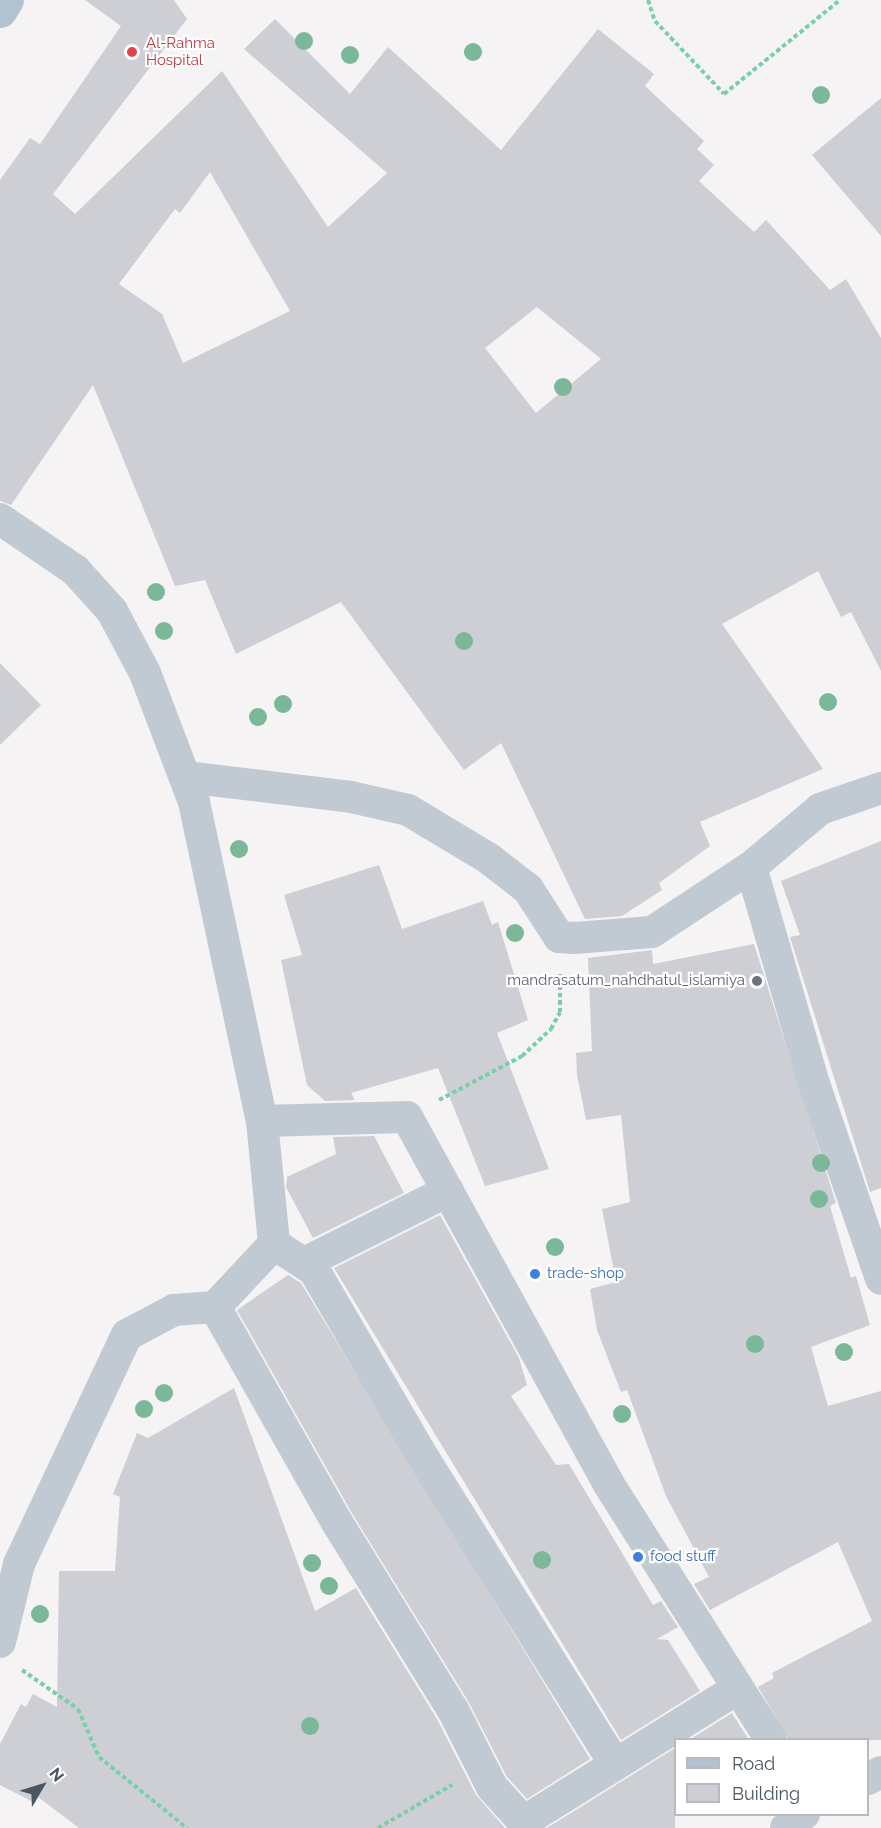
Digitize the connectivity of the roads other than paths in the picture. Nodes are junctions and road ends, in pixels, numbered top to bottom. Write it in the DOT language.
graph roads {
  1 [pos="7,0"];
  2 [pos="0,10"];
  3 [pos="0,519"];
  4 [pos="186,777"];
  5 [pos="881,788"];
  6 [pos="751,867"];
  7 [pos="262,1121"];
  8 [pos="448,1191"];
  9 [pos="274,1244"];
  10 [pos="304,1263"];
  11 [pos="881,1279"];
  12 [pos="215,1307"];
  13 [pos="0,1642"];
  14 [pos="738,1688"];
  15 [pos="770,1738"];
  16 [pos="615,1764"];
  17 [pos="803,1816"];
  18 [pos="526,1825"];
  19 [pos="786,1828"];
  1 -- 2 [label="main road"];
  3 -- 4 [label="street"];
  4 -- 6 [label="street"];
  4 -- 7 [label="street"];
  5 -- 6 [label="street"];
  6 -- 11 [label="street"];
  7 -- 8 [label="street"];
  7 -- 9 [label="street"];
  8 -- 10 [label="street"];
  8 -- 14 [label="street"];
  9 -- 10 [label="street"];
  9 -- 12 [label="street"];
  10 -- 16 [label="street"];
  12 -- 13 [label="street"];
  12 -- 18 [label="street"];
  14 -- 15 [label="street"];
  14 -- 16 [label="street"];
  16 -- 18 [label="street"];
  17 -- 19 [label="street"];
}
